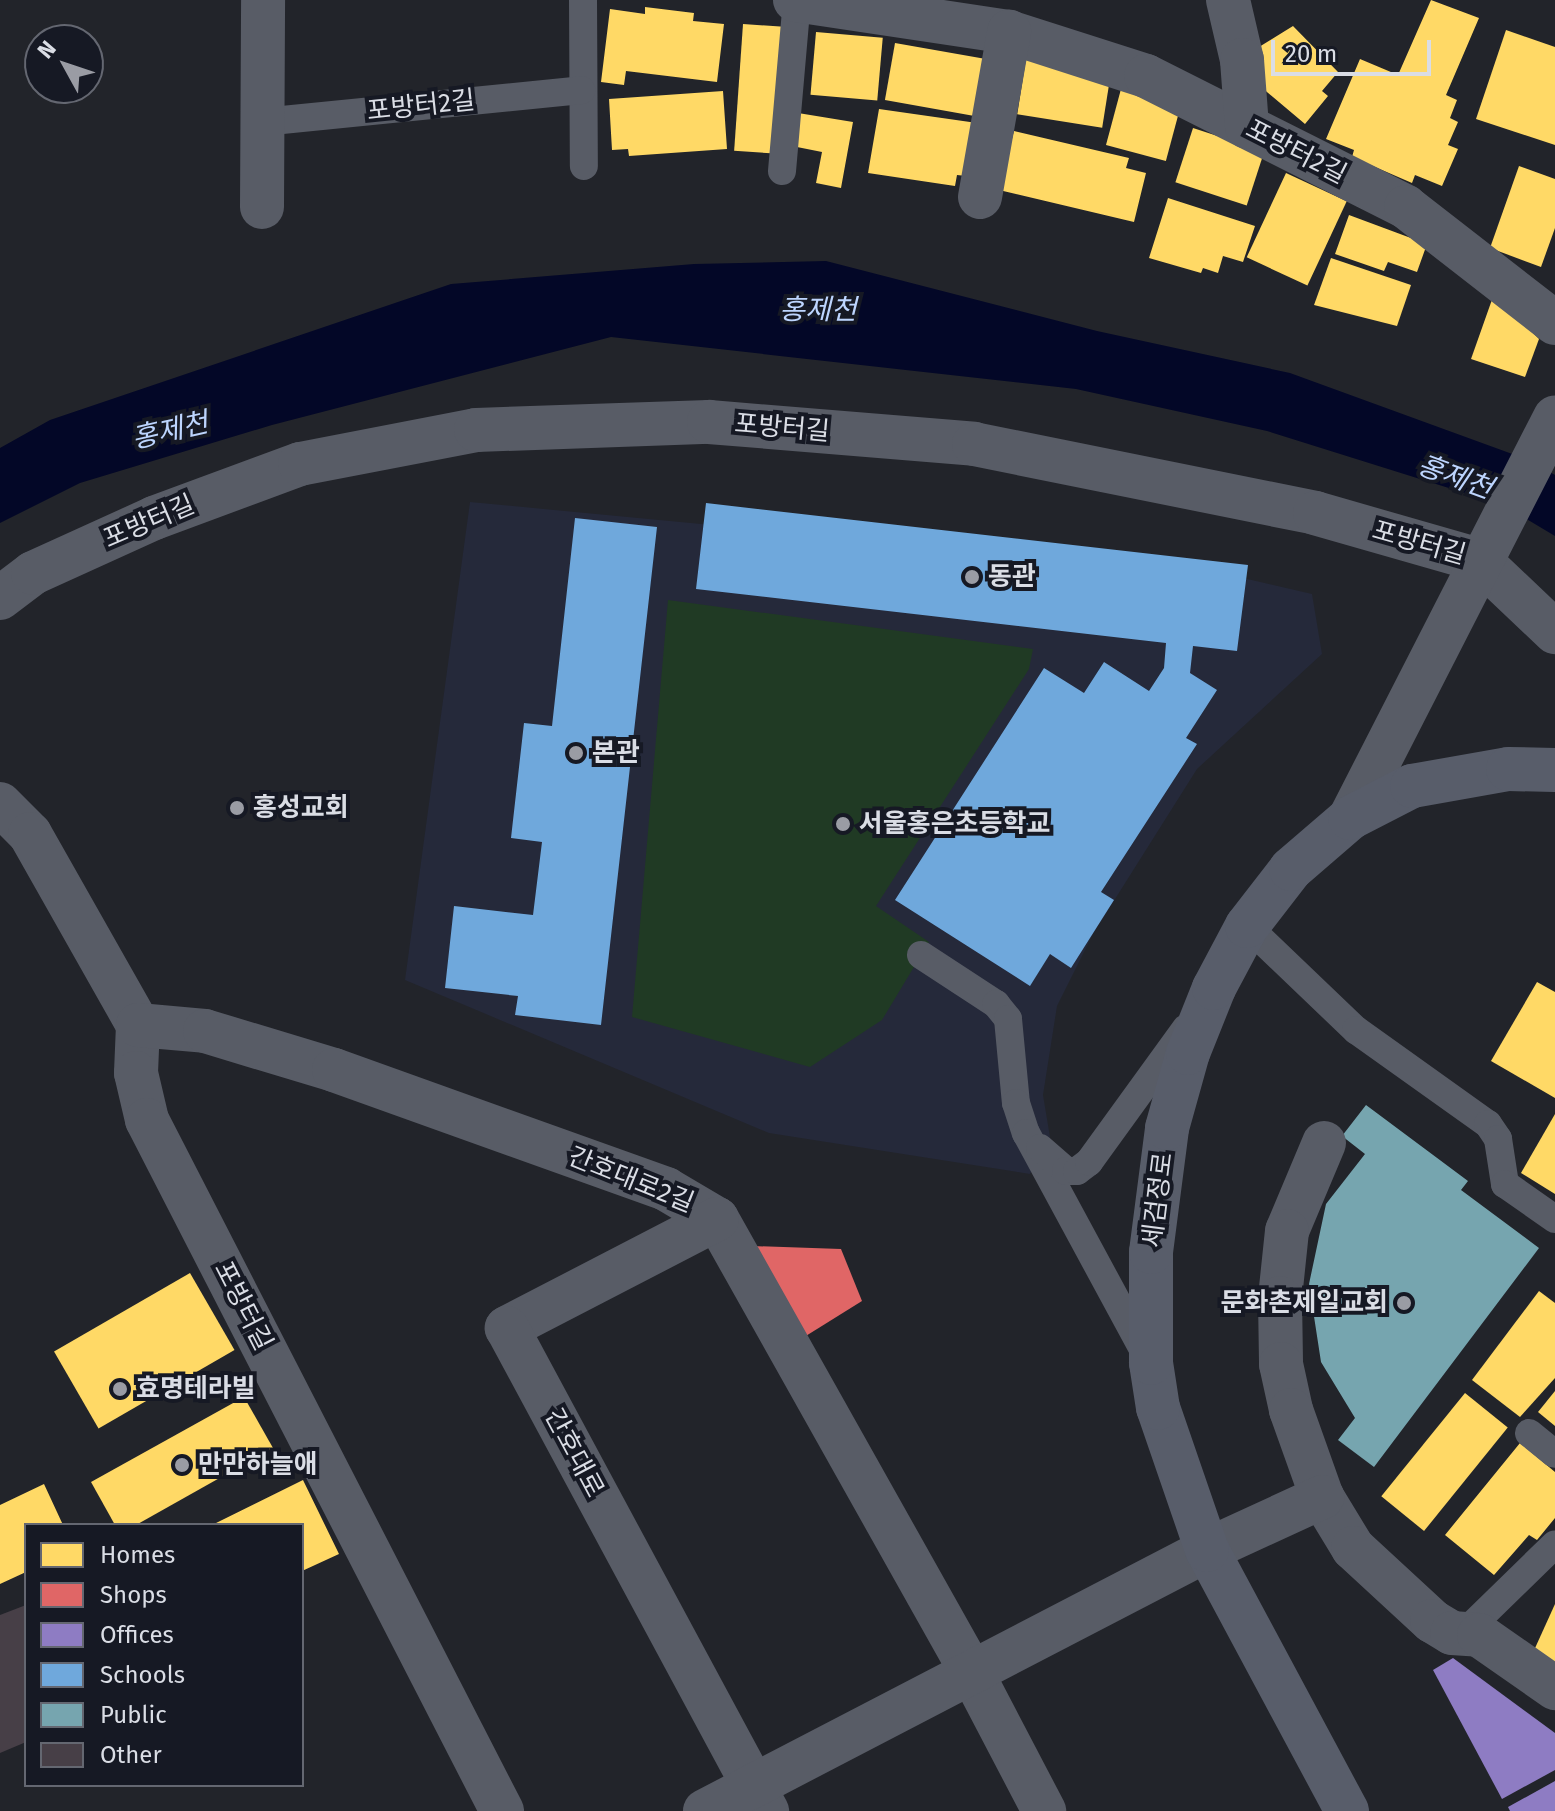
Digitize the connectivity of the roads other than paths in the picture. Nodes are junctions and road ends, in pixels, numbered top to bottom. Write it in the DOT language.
graph roads {
  1 [pos="263,0"];
  2 [pos="583,0"];
  3 [pos="796,0"];
  4 [pos="1228,0"];
  5 [pos="899,8"];
  6 [pos="1009,32"];
  7 [pos="581,90"];
  8 [pos="262,122"];
  9 [pos="1247,127"];
  10 [pos="584,166"];
  11 [pos="782,171"];
  12 [pos="980,197"];
  13 [pos="262,207"];
  14 [pos="1555,323"];
  15 [pos="1555,417"];
  16 [pos="1481,555"];
  17 [pos="0,598"];
  18 [pos="1555,632"];
  19 [pos="1555,770"];
  20 [pos="1350,818"];
  21 [pos="10,831"];
  22 [pos="1247,926"];
  23 [pos="921,955"];
  24 [pos="1214,988"];
  25 [pos="138,1025"];
  26 [pos="1026,1133"];
  27 [pos="1324,1143"];
  28 [pos="717,1219"];
  29 [pos="1555,1219"];
  30 [pos="1151,1363"];
  31 [pos="1529,1433"];
  32 [pos="1555,1454"];
  33 [pos="1322,1497"];
  34 [pos="1555,1544"];
  35 [pos="1207,1550"];
  36 [pos="1466,1631"];
  37 [pos="972,1673"];
  38 [pos="1555,1688"];
  39 [pos="760,1798"];
  40 [pos="502,1811"];
  41 [pos="705,1811"];
  42 [pos="1044,1811"];
  43 [pos="1347,1811"];
  1 -- 8 [label="street"];
  2 -- 7 [label="lane"];
  3 -- 5 [label="street, 포방터2길"];
  3 -- 11 [label="lane, 포방터2길"];
  4 -- 9 [label="street"];
  5 -- 6 [label="street, 포방터2길"];
  6 -- 9 [label="street, 포방터2길"];
  6 -- 12 [label="street"];
  7 -- 8 [label="lane, 포방터2길"];
  7 -- 10 [label="lane"];
  8 -- 13 [label="street"];
  9 -- 14 [label="street, 포방터2길"];
  15 -- 16 [label="street"];
  16 -- 17 [label="street, 포방터길"];
  16 -- 18 [label="street, 포방터길"];
  16 -- 20 [label="street"];
  19 -- 20 [label="main road, 세검정로"];
  20 -- 22 [label="main road, 세검정로"];
  21 -- 25 [label="street"];
  22 -- 24 [label="main road, 세검정로"];
  22 -- 29 [label="lane"];
  23 -- 26 [label="lane"];
  24 -- 26 [label="lane"];
  24 -- 30 [label="main road, 세검정로"];
  25 -- 28 [label="street, 간호대로2길"];
  25 -- 40 [label="street, 포방터길"];
  26 -- 30 [label="lane"];
  27 -- 33 [label="street"];
  28 -- 37 [label="street, 간호대로2길"];
  28 -- 39 [label="street, 간호대로"];
  30 -- 35 [label="main road, 세검정로"];
  31 -- 32 [label="lane"];
  33 -- 35 [label="street"];
  33 -- 36 [label="street"];
  34 -- 36 [label="lane"];
  35 -- 37 [label="street"];
  35 -- 43 [label="main road, 세검정로"];
  36 -- 38 [label="street"];
  37 -- 39 [label="street"];
  37 -- 42 [label="street, 간호대로2길"];
  39 -- 41 [label="street"];
}
